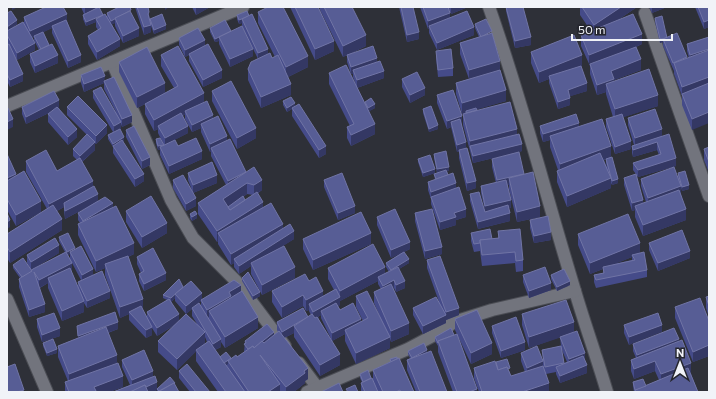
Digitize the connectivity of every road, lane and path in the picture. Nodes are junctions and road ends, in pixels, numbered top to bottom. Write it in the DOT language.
graph roads {
  1 [pos="243,7"];
  2 [pos="489,7"];
  3 [pos="645,12"];
  4 [pos="112,62"];
  5 [pos="7,106"];
  6 [pos="709,196"];
  7 [pos="575,291"];
  8 [pos="7,299"];
  9 [pos="312,389"];
  10 [pos="47,392"];
  11 [pos="607,392"];
  1 -- 4 [label="street"];
  2 -- 7 [label="street"];
  3 -- 6 [label="street"];
  4 -- 5 [label="street"];
  4 -- 9 [label="street"];
  7 -- 9 [label="street"];
  7 -- 11 [label="street"];
  8 -- 10 [label="street"];
}
